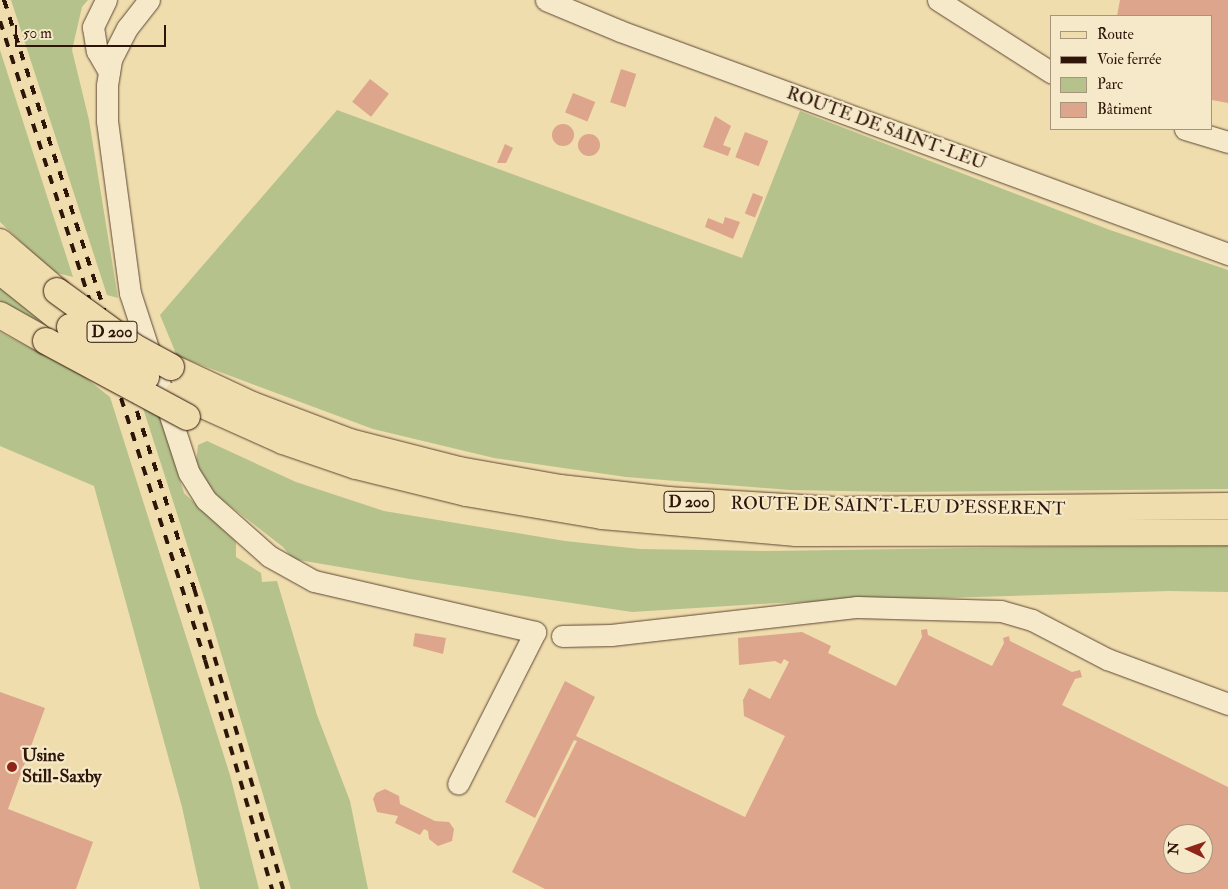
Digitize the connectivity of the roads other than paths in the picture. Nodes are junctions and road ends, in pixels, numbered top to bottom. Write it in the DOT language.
graph roads {
  1 [pos="106,0"];
  2 [pos="149,0"];
  3 [pos="546,0"];
  4 [pos="938,0"];
  5 [pos="109,72"];
  6 [pos="1050,72"];
  7 [pos="1188,130"];
  8 [pos="1228,142"];
  9 [pos="0,242"];
  10 [pos="1228,254"];
  11 [pos="0,271"];
  12 [pos="0,314"];
  13 [pos="182,405"];
  14 [pos="1228,506"];
  15 [pos="1228,532"];
  16 [pos="562,636"];
  17 [pos="1228,704"];
  18 [pos="458,784"];
  1 -- 5 [label="street"];
  2 -- 5 [label="street"];
  3 -- 10 [label="street, ROUTE DE SAINT-LEU"];
  4 -- 6 [label="street"];
  5 -- 18 [label="street"];
  7 -- 8 [label="street"];
  9 -- 14 [label="main road, ROUTE DE SAINT-LEU D'ESSERENT / D 200, bridge"];
  11 -- 13 [label="main road, D 200, bridge"];
  12 -- 13 [label="main road, bridge"];
  13 -- 15 [label="main road, ROUTE DE SAINT-LEU D'ESSERENT / D 200"];
  16 -- 17 [label="street"];
}
